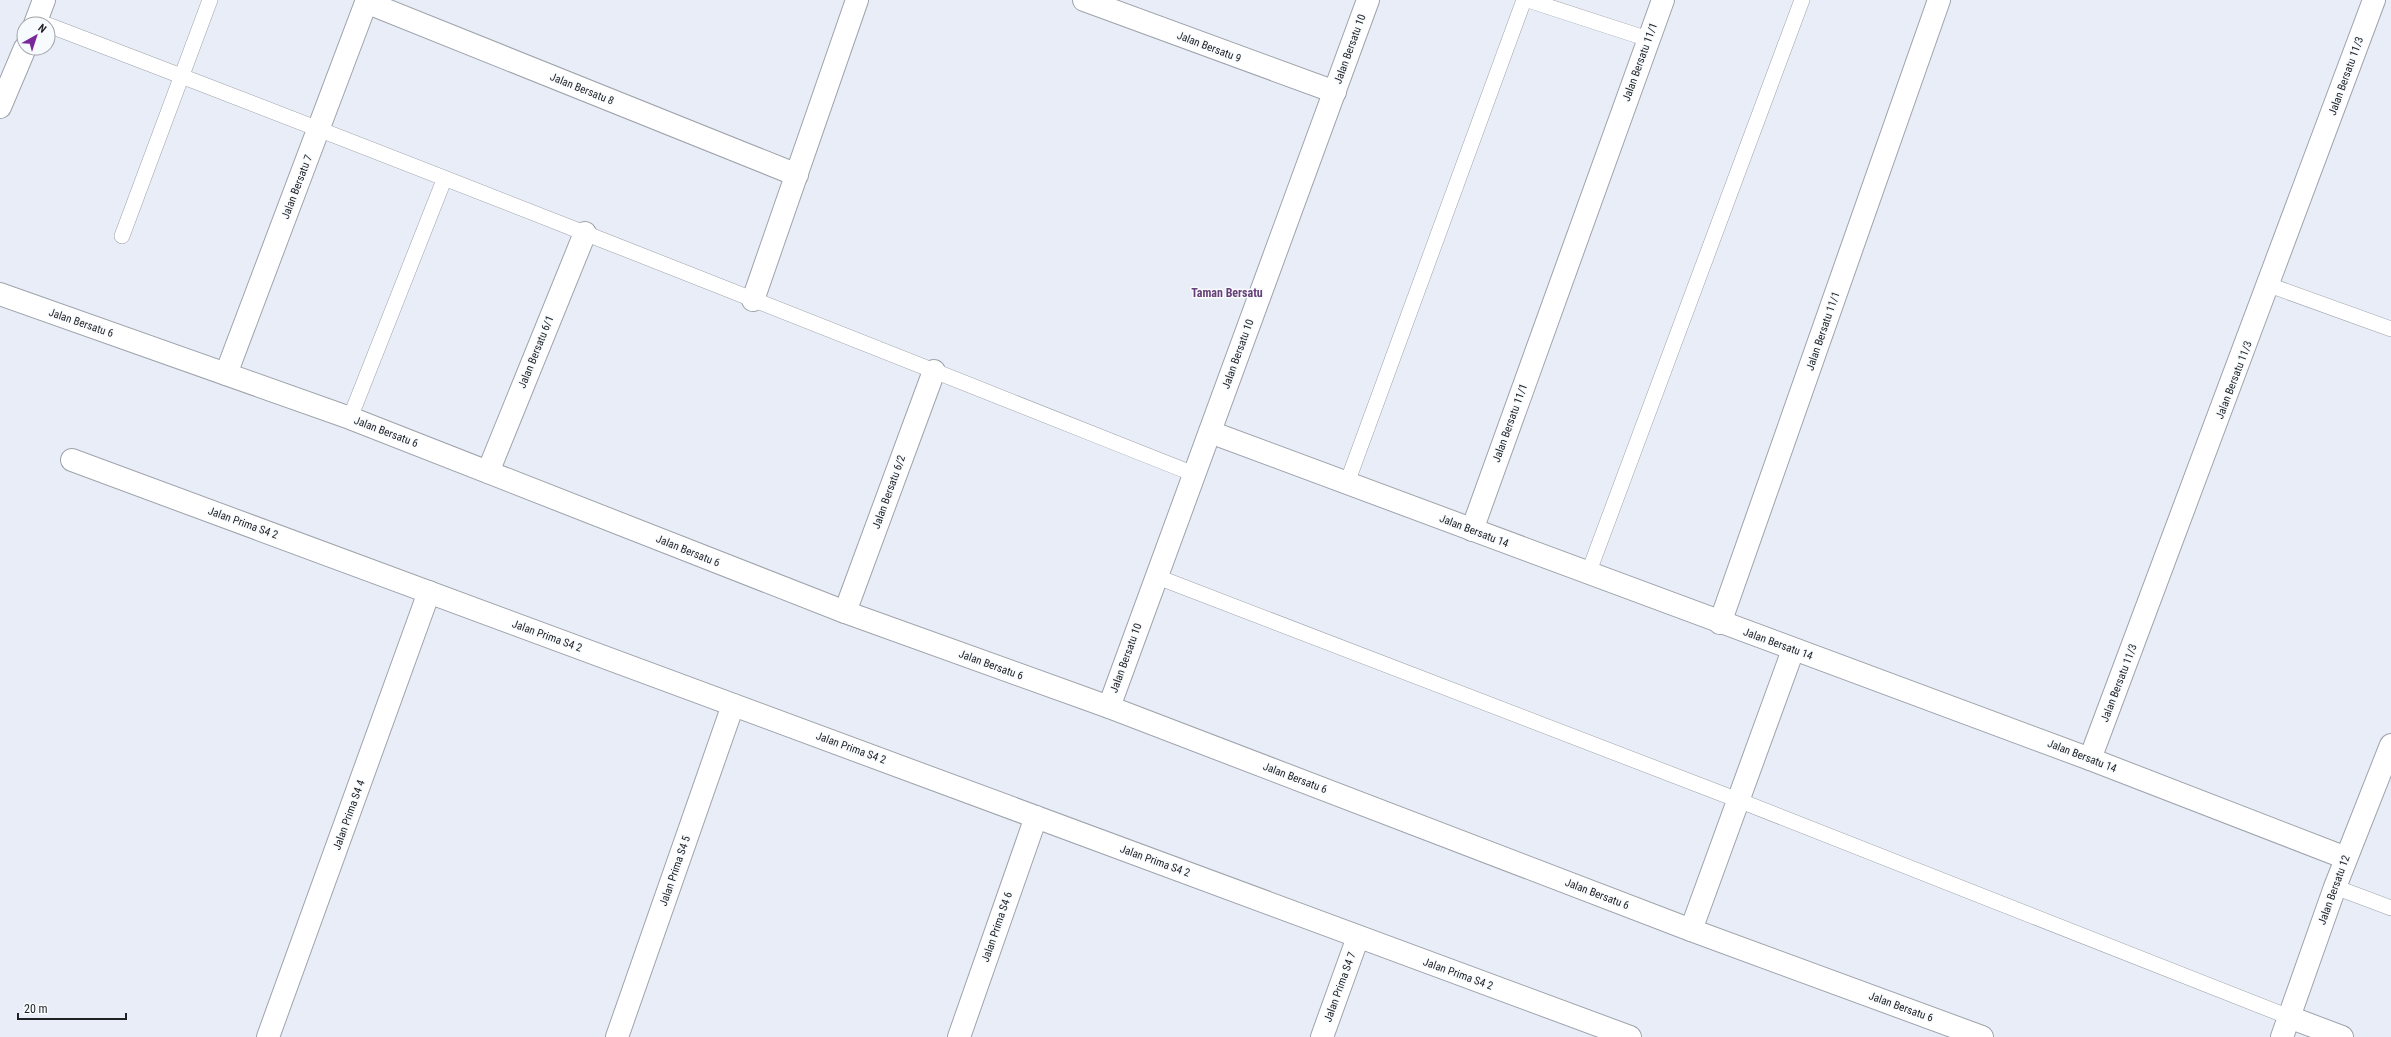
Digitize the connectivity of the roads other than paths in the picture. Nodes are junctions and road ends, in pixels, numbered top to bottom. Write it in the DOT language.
graph roads {
  1 [pos="44,0"];
  2 [pos="210,0"];
  3 [pos="857,0"];
  4 [pos="1084,0"];
  5 [pos="1368,0"];
  6 [pos="1524,0"];
  7 [pos="1528,0"];
  8 [pos="1663,0"];
  9 [pos="1802,0"];
  10 [pos="1938,0"];
  11 [pos="2374,0"];
  12 [pos="366,1"];
  13 [pos="42,16"];
  14 [pos="56,29"];
  15 [pos="1648,39"];
  16 [pos="22,56"];
  17 [pos="182,76"];
  18 [pos="1334,92"];
  19 [pos="0,107"];
  20 [pos="319,130"];
  21 [pos="797,175"];
  22 [pos="444,180"];
  23 [pos="585,233"];
  24 [pos="122,236"];
  25 [pos="2269,285"];
  26 [pos="0,294"];
  27 [pos="753,300"];
  28 [pos="2391,329"];
  29 [pos="934,371"];
  30 [pos="226,374"];
  31 [pos="350,418"];
  32 [pos="1210,432"];
  33 [pos="72,460"];
  34 [pos="488,472"];
  35 [pos="1194,474"];
  36 [pos="1347,483"];
  37 [pos="1472,530"];
  38 [pos="1588,574"];
  39 [pos="1155,576"];
  40 [pos="429,592"];
  41 [pos="844,612"];
  42 [pos="1720,623"];
  43 [pos="1793,650"];
  44 [pos="733,705"];
  45 [pos="1109,707"];
  46 [pos="2390,752"];
  47 [pos="2090,759"];
  48 [pos="1738,800"];
  49 [pos="1036,817"];
  50 [pos="2346,858"];
  51 [pos="2335,887"];
  52 [pos="2391,908"];
  53 [pos="1691,930"];
  54 [pos="1358,937"];
  55 [pos="2290,1017"];
  56 [pos="268,1037"];
  57 [pos="616,1037"];
  58 [pos="959,1037"];
  59 [pos="1322,1037"];
  60 [pos="1630,1037"];
  61 [pos="1982,1037"];
  62 [pos="2282,1037"];
  63 [pos="2342,1037"];
  1 -- 13 [label="street"];
  2 -- 17 [label="lane"];
  3 -- 21 [label="street"];
  4 -- 18 [label="street, Jalan Bersatu 9"];
  5 -- 18 [label="street, Jalan Bersatu 10"];
  6 -- 36 [label="lane"];
  7 -- 15 [label="lane"];
  8 -- 15 [label="street, Jalan Bersatu 11/1"];
  9 -- 38 [label="lane"];
  10 -- 42 [label="street, Jalan Bersatu 11/1"];
  11 -- 25 [label="street, Jalan Bersatu 11/3"];
  12 -- 20 [label="street, Jalan Bersatu 7"];
  12 -- 21 [label="street, Jalan Bersatu 8"];
  14 -- 17 [label="lane"];
  15 -- 37 [label="street, Jalan Bersatu 11/1"];
  16 -- 19 [label="street"];
  17 -- 20 [label="lane"];
  17 -- 24 [label="lane"];
  18 -- 32 [label="street, Jalan Bersatu 10"];
  20 -- 22 [label="lane"];
  20 -- 30 [label="street, Jalan Bersatu 7"];
  21 -- 27 [label="street"];
  22 -- 23 [label="lane"];
  22 -- 31 [label="lane"];
  23 -- 27 [label="lane"];
  23 -- 34 [label="street, Jalan Bersatu 6/1"];
  25 -- 28 [label="lane"];
  25 -- 47 [label="street, Jalan Bersatu 11/3"];
  26 -- 30 [label="street, Jalan Bersatu 6"];
  27 -- 29 [label="lane"];
  29 -- 35 [label="lane"];
  29 -- 41 [label="street, Jalan Bersatu 6/2"];
  30 -- 31 [label="street, Jalan Bersatu 6"];
  31 -- 34 [label="street, Jalan Bersatu 6"];
  32 -- 35 [label="street, Jalan Bersatu 10"];
  32 -- 36 [label="street, Jalan Bersatu 14"];
  33 -- 40 [label="street, Jalan Prima S4 2"];
  34 -- 41 [label="street, Jalan Bersatu 6"];
  35 -- 39 [label="street, Jalan Bersatu 10"];
  36 -- 37 [label="street, Jalan Bersatu 14"];
  37 -- 38 [label="street, Jalan Bersatu 14"];
  38 -- 42 [label="street, Jalan Bersatu 14"];
  39 -- 45 [label="street, Jalan Bersatu 10"];
  39 -- 48 [label="lane"];
  40 -- 44 [label="street, Jalan Prima S4 2"];
  40 -- 56 [label="street, Jalan Prima S4 4"];
  41 -- 45 [label="street, Jalan Bersatu 6"];
  42 -- 43 [label="street, Jalan Bersatu 14"];
  43 -- 47 [label="street, Jalan Bersatu 14"];
  43 -- 48 [label="street"];
  44 -- 49 [label="street, Jalan Prima S4 2"];
  44 -- 57 [label="street, Jalan Prima S4 5"];
  45 -- 53 [label="street, Jalan Bersatu 6"];
  46 -- 50 [label="street, Jalan Bersatu 12"];
  47 -- 50 [label="street, Jalan Bersatu 14"];
  48 -- 53 [label="street"];
  48 -- 55 [label="lane"];
  49 -- 54 [label="street, Jalan Prima S4 2"];
  49 -- 58 [label="street, Jalan Prima S4 6"];
  50 -- 51 [label="street, Jalan Bersatu 12"];
  51 -- 52 [label="lane"];
  51 -- 55 [label="street, Jalan Bersatu 12"];
  53 -- 61 [label="street, Jalan Bersatu 6"];
  54 -- 59 [label="street, Jalan Prima S4 7"];
  54 -- 60 [label="street, Jalan Prima S4 2"];
  55 -- 62 [label="street, Jalan Bersatu 12"];
  55 -- 63 [label="street"];
}
